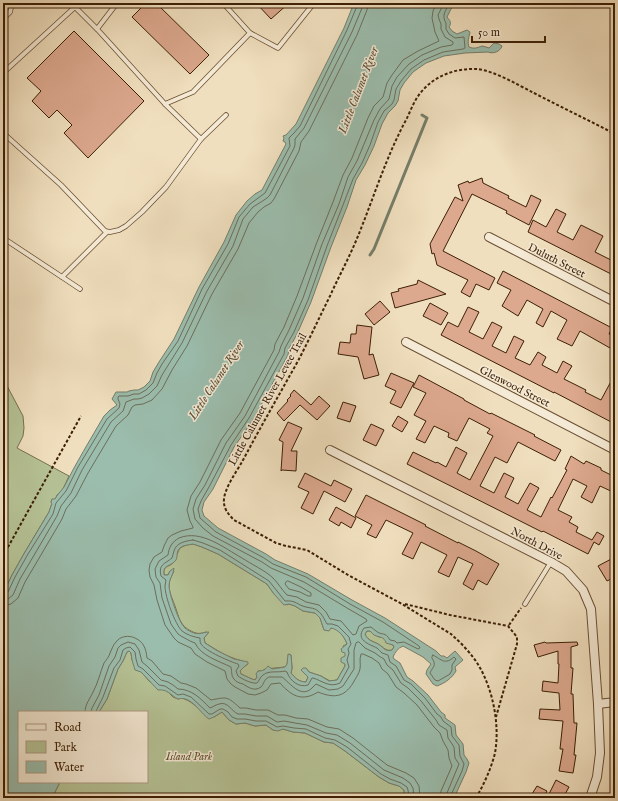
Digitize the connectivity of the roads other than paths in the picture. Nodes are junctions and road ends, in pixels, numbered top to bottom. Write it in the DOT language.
graph roads {
  1 [pos="12,3"];
  2 [pos="117,3"];
  3 [pos="223,3"];
  4 [pos="314,3"];
  5 [pos="3,18"];
  6 [pos="97,29"];
  7 [pos="250,33"];
  8 [pos="3,73"];
  9 [pos="165,104"];
  10 [pos="226,115"];
  11 [pos="3,133"];
  12 [pos="201,139"];
  13 [pos="107,232"];
  14 [pos="489,237"];
  15 [pos="3,238"];
  16 [pos="62,277"];
  17 [pos="80,289"];
  18 [pos="615,302"];
  19 [pos="406,342"];
  20 [pos="330,450"];
  21 [pos="615,450"];
  22 [pos="551,562"];
  23 [pos="525,604"];
  24 [pos="615,702"];
  25 [pos="598,704"];
  26 [pos="590,798"];
  1 -- 5 [label="lane"];
  2 -- 6 [label="lane"];
  3 -- 7 [label="lane"];
  4 -- 7 [label="lane"];
  6 -- 8 [label="lane"];
  6 -- 9 [label="lane"];
  7 -- 9 [label="lane"];
  9 -- 12 [label="lane"];
  10 -- 12 [label="lane"];
  11 -- 13 [label="lane"];
  12 -- 13 [label="lane"];
  13 -- 16 [label="lane"];
  14 -- 18 [label="street, Duluth Street"];
  15 -- 16 [label="lane"];
  16 -- 17 [label="lane"];
  19 -- 21 [label="street, Glenwood Street"];
  20 -- 22 [label="street, North Drive"];
  22 -- 23 [label="lane"];
  22 -- 25 [label="street, North Drive"];
  24 -- 25 [label="street"];
  25 -- 26 [label="street, North Drive"];
}
